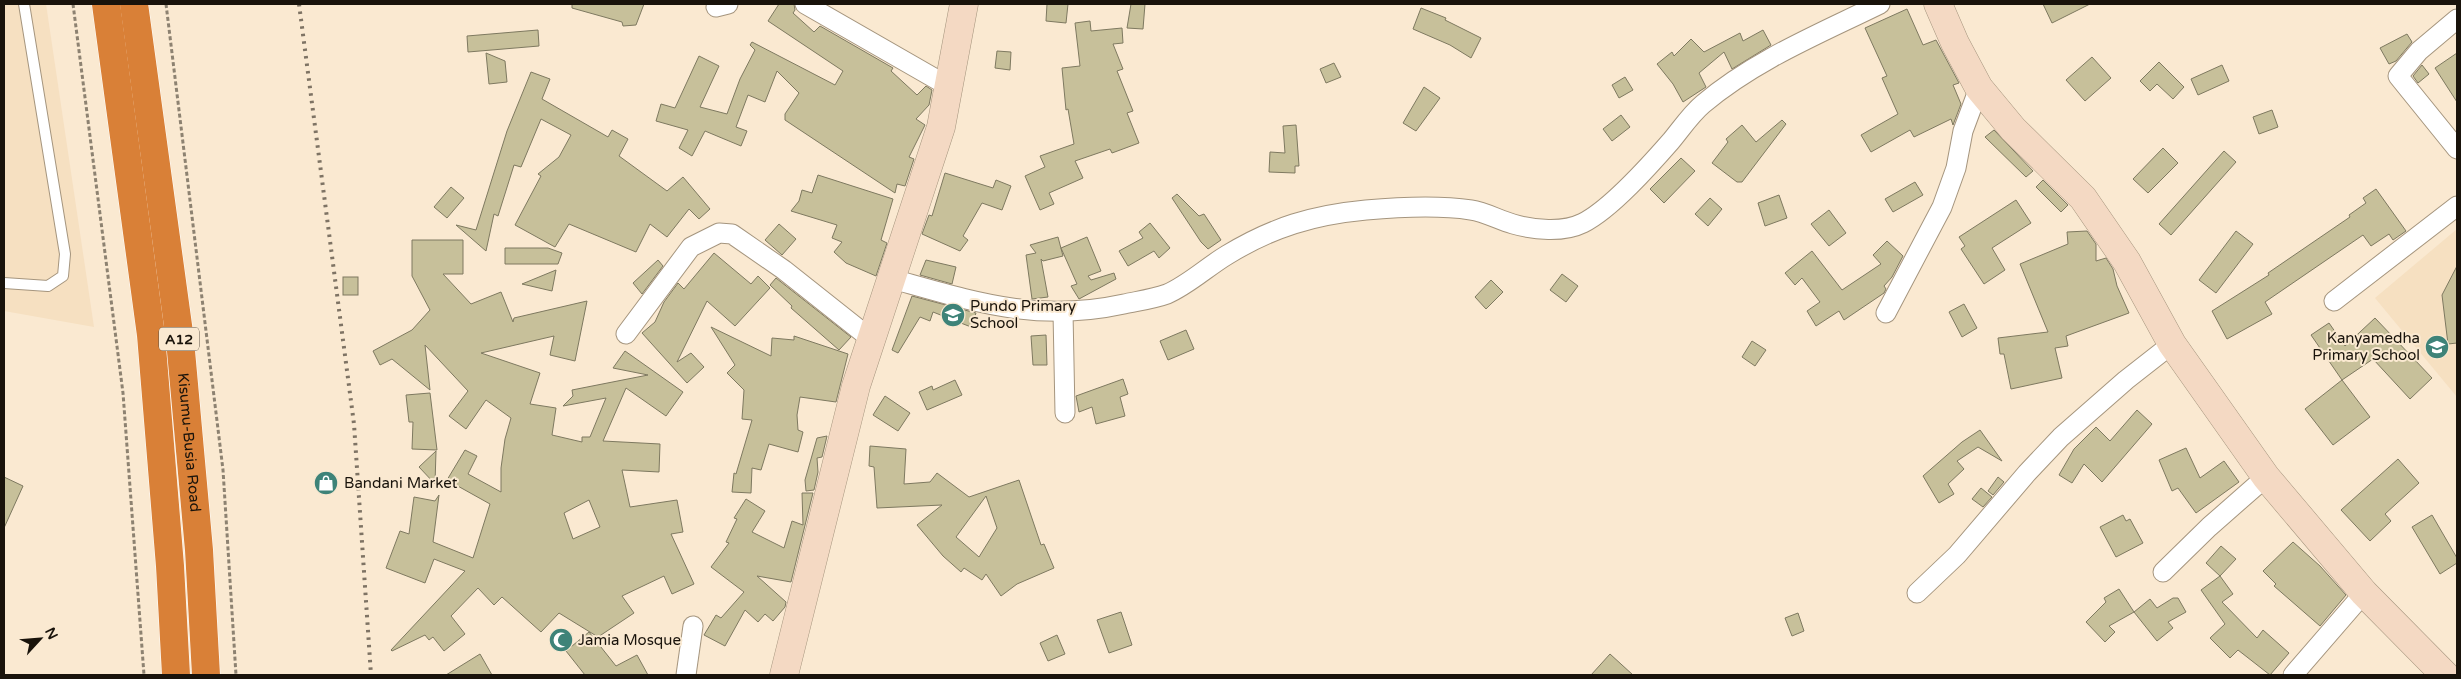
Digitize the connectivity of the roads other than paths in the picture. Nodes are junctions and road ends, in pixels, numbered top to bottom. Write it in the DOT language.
graph roads {
  1 [pos="24,4"];
  2 [pos="106,4"];
  3 [pos="134,4"];
  4 [pos="805,4"];
  5 [pos="964,4"];
  6 [pos="1880,4"];
  7 [pos="1938,4"];
  8 [pos="2457,19"];
  9 [pos="948,86"];
  10 [pos="1979,88"];
  11 [pos="2457,149"];
  12 [pos="2457,206"];
  13 [pos="892,279"];
  14 [pos="4,283"];
  15 [pos="2334,302"];
  16 [pos="1063,312"];
  17 [pos="1886,313"];
  18 [pos="626,334"];
  19 [pos="871,339"];
  20 [pos="2172,344"];
  21 [pos="1065,413"];
  22 [pos="2266,477"];
  23 [pos="2163,572"];
  24 [pos="1917,593"];
  25 [pos="2364,593"];
  26 [pos="692,626"];
  27 [pos="176,675"];
  28 [pos="206,675"];
  29 [pos="686,675"];
  30 [pos="784,675"];
  31 [pos="2294,675"];
  32 [pos="2444,675"];
  1 -- 14 [label="lane"];
  2 -- 27 [label="highway, Kisumu-Busia Road / A12"];
  3 -- 28 [label="highway, Kisumu-Busia Road / A12"];
  4 -- 9 [label="street"];
  5 -- 9 [label="street"];
  6 -- 16 [label="street"];
  7 -- 10 [label="street"];
  8 -- 11 [label="street"];
  9 -- 13 [label="street"];
  10 -- 17 [label="street"];
  10 -- 20 [label="street"];
  12 -- 15 [label="street"];
  13 -- 16 [label="street"];
  13 -- 19 [label="street"];
  16 -- 21 [label="street"];
  18 -- 19 [label="street"];
  19 -- 30 [label="street"];
  20 -- 22 [label="street"];
  20 -- 24 [label="street"];
  22 -- 23 [label="street"];
  22 -- 25 [label="street"];
  25 -- 31 [label="street"];
  25 -- 32 [label="street"];
  26 -- 29 [label="street"];
}
